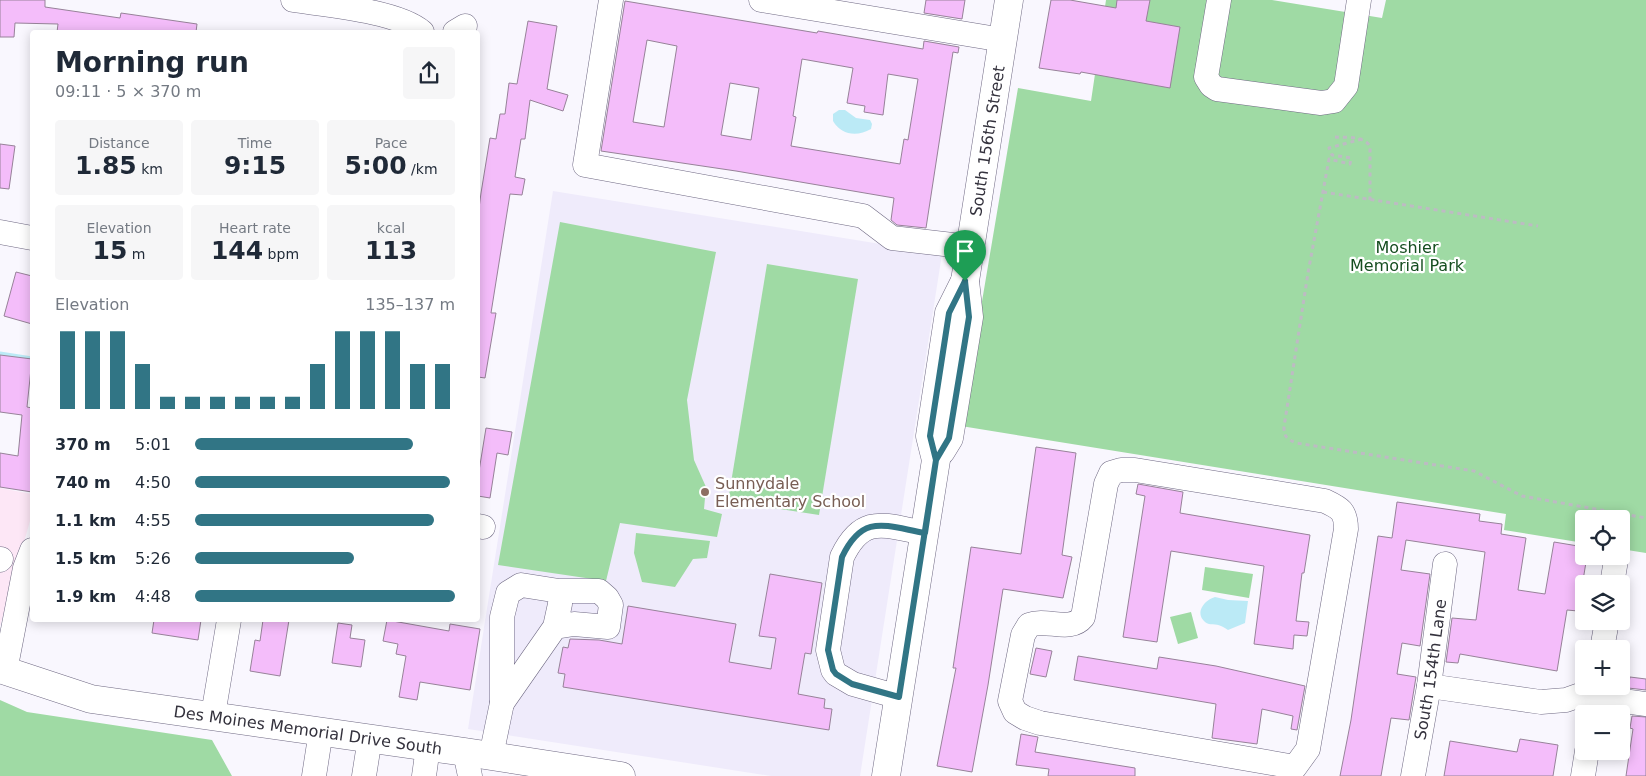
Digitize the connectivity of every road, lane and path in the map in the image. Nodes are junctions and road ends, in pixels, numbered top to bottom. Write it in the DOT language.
graph roads {
  1 [pos="293,0"];
  2 [pos="611,0"];
  3 [pos="761,0"];
  4 [pos="1009,0"];
  5 [pos="1219,0"];
  6 [pos="1359,0"];
  7 [pos="420,30"];
  8 [pos="1003,40"];
  9 [pos="1335,137"];
  10 [pos="1362,139"];
  11 [pos="1323,192"];
  12 [pos="1370,200"];
  13 [pos="1538,226"];
  14 [pos="0,232"];
  15 [pos="30,238"];
  16 [pos="970,247"];
  17 [pos="1646,518"];
  18 [pos="925,533"];
  19 [pos="30,555"];
  20 [pos="1445,564"];
  21 [pos="559,591"];
  22 [pos="229,622"];
  23 [pos="556,627"];
  24 [pos="3,670"];
  25 [pos="1429,686"];
  26 [pos="899,697"];
  27 [pos="1595,699"];
  28 [pos="502,703"];
  29 [pos="1646,704"];
  30 [pos="213,716"];
  31 [pos="322,731"];
  32 [pos="370,738"];
  33 [pos="428,747"];
  34 [pos="1585,760"];
  35 [pos="475,761"];
  36 [pos="527,769"];
  37 [pos="1293,771"];
  38 [pos="581,773"];
  39 [pos="314,776"];
  40 [pos="364,776"];
  41 [pos="424,776"];
  42 [pos="620,776"];
  43 [pos="886,776"];
  44 [pos="1413,776"];
  45 [pos="1583,776"];
  1 -- 7 [label="street"];
  2 -- 16 [label="street"];
  3 -- 8 [label="street"];
  4 -- 8 [label="main road, South 156th Street"];
  5 -- 6 [label="street"];
  8 -- 16 [label="main road, South 156th Street"];
  9 -- 10 [label="path"];
  10 -- 11 [label="path"];
  10 -- 12 [label="path"];
  11 -- 12 [label="path"];
  11 -- 17 [label="path"];
  12 -- 13 [label="path"];
  14 -- 15 [label="street"];
  16 -- 18 [label="main road, South 156th Street"];
  18 -- 26 [label="main road, South 156th Street"];
  18 -- 26 [label="street"];
  19 -- 24 [label="street"];
  20 -- 25 [label="street, South 154th Lane"];
  21 -- 23 [label="street"];
  21 -- 23 [label="street"];
  21 -- 28 [label="street"];
  22 -- 30 [label="street"];
  23 -- 28 [label="street"];
  24 -- 30 [label="main road, Des Moines Memorial Drive South"];
  25 -- 27 [label="street"];
  25 -- 44 [label="street, South 154th Lane"];
  26 -- 43 [label="main road, South 156th Street"];
  27 -- 29 [label="street"];
  28 -- 35 [label="street"];
  30 -- 31 [label="main road, Des Moines Memorial Drive South"];
  31 -- 32 [label="main road, Des Moines Memorial Drive South"];
  31 -- 39 [label="street"];
  32 -- 33 [label="main road, Des Moines Memorial Drive South"];
  32 -- 40 [label="street"];
  33 -- 35 [label="main road, Des Moines Memorial Drive South"];
  33 -- 41 [label="street"];
  34 -- 45 [label="street"];
  35 -- 36 [label="main road, Des Moines Memorial Drive South"];
  36 -- 38 [label="main road, Des Moines Memorial Drive South"];
  37 -- 37 [label="street"];
  38 -- 42 [label="main road, Des Moines Memorial Drive South"];
}
